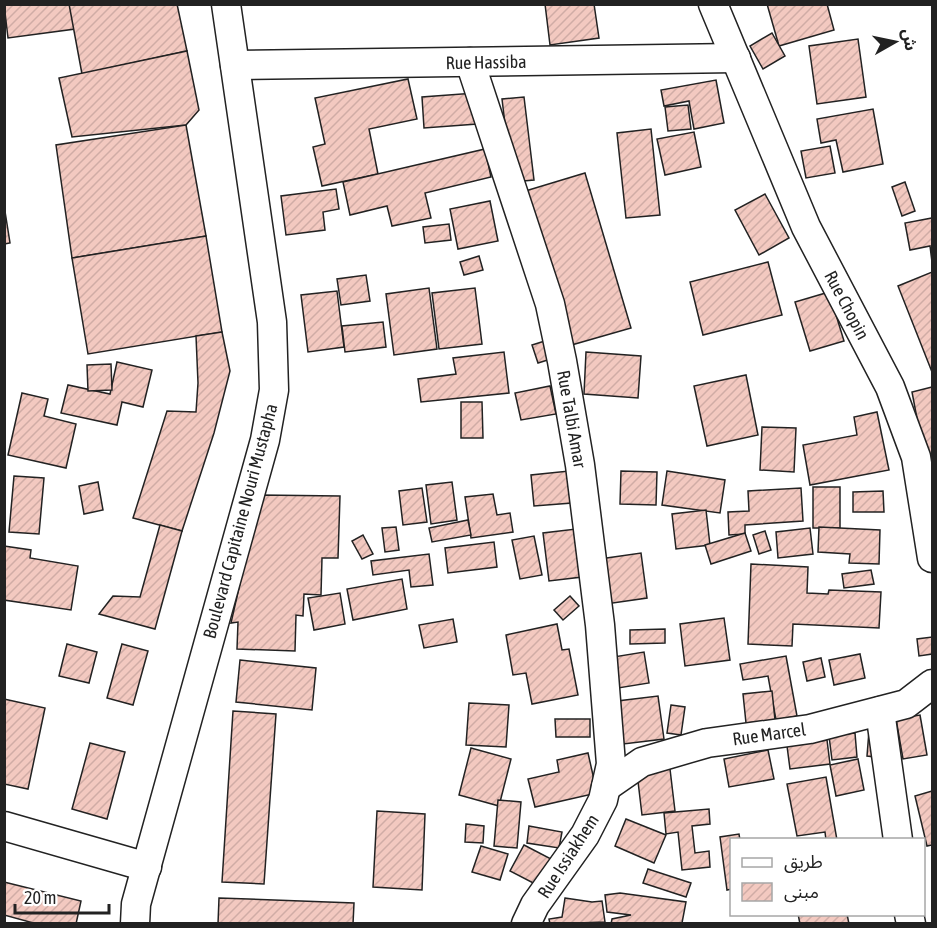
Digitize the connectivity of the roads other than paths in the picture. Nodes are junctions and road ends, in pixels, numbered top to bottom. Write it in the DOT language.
graph roads {
  1 [pos="226,4"];
  2 [pos="713,4"];
  3 [pos="736,58"];
  4 [pos="470,62"];
  5 [pos="235,65"];
  6 [pos="933,558"];
  7 [pos="933,684"];
  8 [pos="880,711"];
  9 [pos="606,787"];
  10 [pos="4,826"];
  11 [pos="898,838"];
  12 [pos="147,867"];
  13 [pos="135,924"];
  14 [pos="526,924"];
  1 -- 5 [label="street, Boulevard Capitaine Nouri Mustapha"];
  2 -- 3 [label="street, Rue Chopin"];
  3 -- 4 [label="street, Rue Hassiba"];
  3 -- 6 [label="street, Rue Chopin"];
  4 -- 5 [label="street, Rue Hassiba"];
  4 -- 9 [label="street, Rue Talbi Amar"];
  5 -- 12 [label="street, Boulevard Capitaine Nouri Mustapha"];
  7 -- 8 [label="street, Rue Marcel"];
  8 -- 9 [label="street, Rue Marcel"];
  8 -- 11 [label="street"];
  9 -- 14 [label="street, Rue Issiakhem"];
  10 -- 12 [label="street"];
  12 -- 13 [label="street, Boulevard Capitaine Nouri Mustapha"];
}
